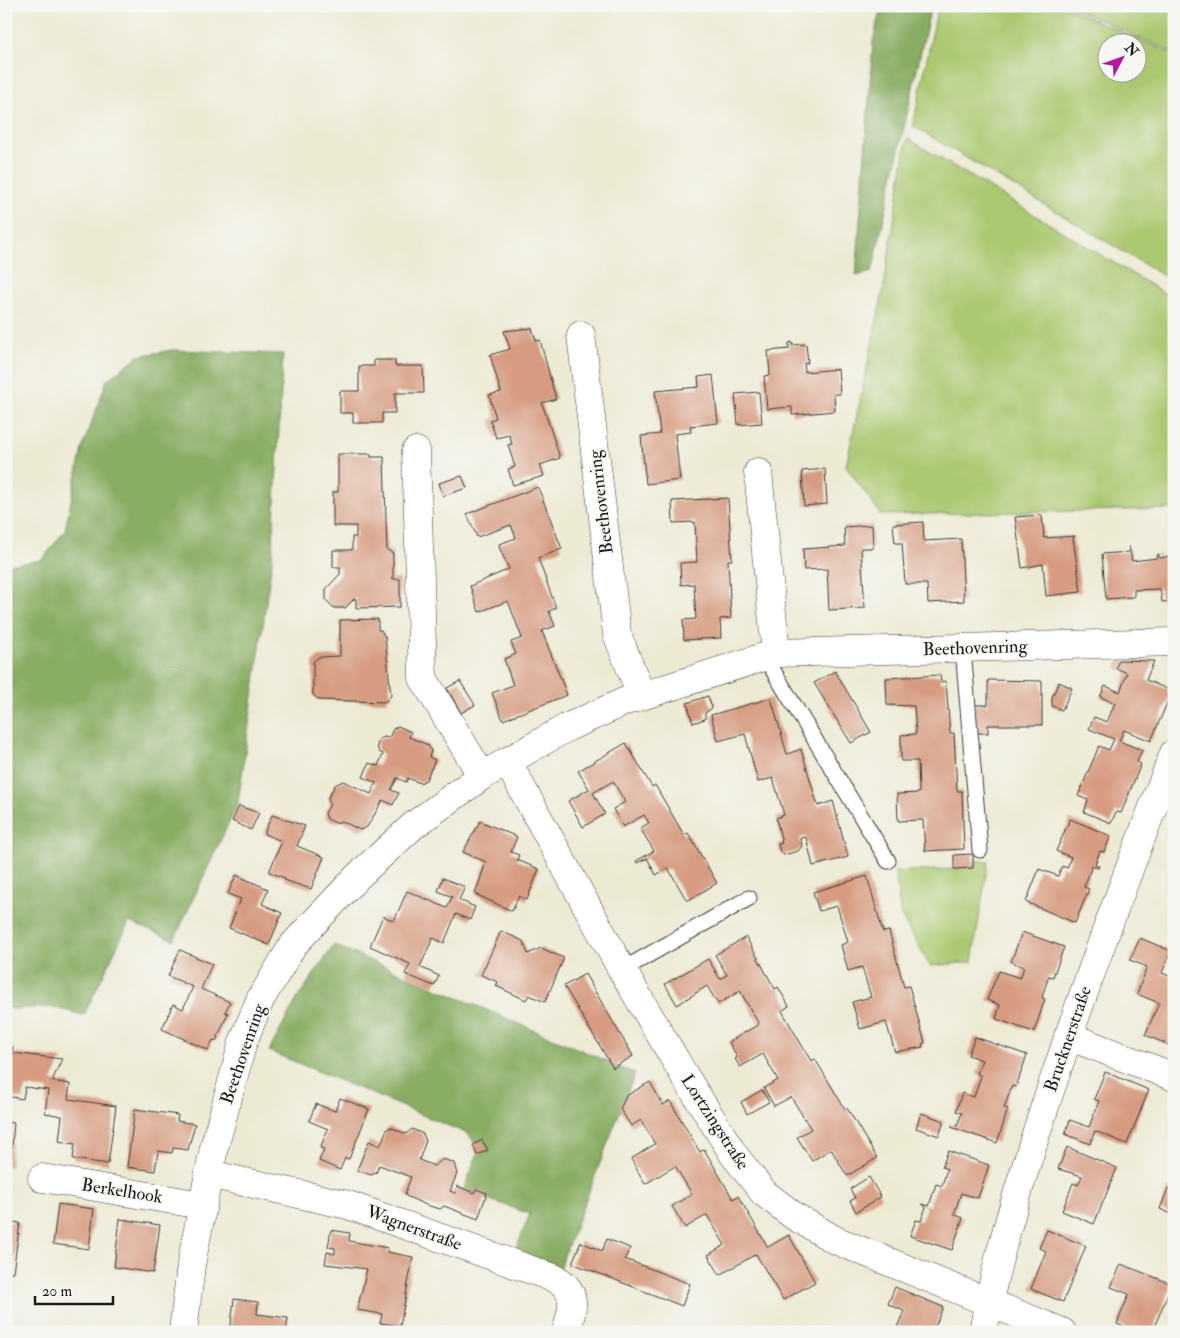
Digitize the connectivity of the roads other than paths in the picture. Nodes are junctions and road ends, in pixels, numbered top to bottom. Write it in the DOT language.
graph roads {
  1 [pos="581,335"];
  2 [pos="416,451"];
  3 [pos="758,472"];
  4 [pos="1174,642"];
  5 [pos="963,649"];
  6 [pos="771,655"];
  7 [pos="641,695"];
  8 [pos="1174,753"];
  9 [pos="506,761"];
  10 [pos="482,776"];
  11 [pos="980,850"];
  12 [pos="888,862"];
  13 [pos="749,898"];
  14 [pos="622,970"];
  15 [pos="1068,1036"];
  16 [pos="1174,1077"];
  17 [pos="209,1174"];
  18 [pos="42,1178"];
  19 [pos="202,1205"];
  20 [pos="988,1303"];
  21 [pos="183,1332"];
  22 [pos="566,1332"];
  23 [pos="982,1332"];
  24 [pos="1062,1332"];
  1 -- 7 [label="street, Beethovenring"];
  2 -- 10 [label="street"];
  3 -- 6 [label="street"];
  4 -- 5 [label="street, Beethovenring"];
  5 -- 6 [label="street, Beethovenring"];
  5 -- 11 [label="lane"];
  6 -- 7 [label="street, Beethovenring"];
  6 -- 12 [label="lane"];
  7 -- 9 [label="street, Beethovenring"];
  8 -- 15 [label="street, Brucknerstraße"];
  9 -- 10 [label="street, Beethovenring"];
  9 -- 14 [label="street, Lortzingstraße"];
  10 -- 17 [label="street, Beethovenring"];
  13 -- 14 [label="lane"];
  14 -- 20 [label="street, Lortzingstraße"];
  15 -- 16 [label="street"];
  15 -- 20 [label="street, Brucknerstraße"];
  17 -- 19 [label="street, Beethovenring"];
  17 -- 22 [label="street, Wagnerstraße"];
  18 -- 19 [label="street, Berkelhook"];
  19 -- 21 [label="street, Beethovenring"];
  20 -- 23 [label="street, Brucknerstraße"];
  20 -- 24 [label="street, Lortzingstraße"];
}
